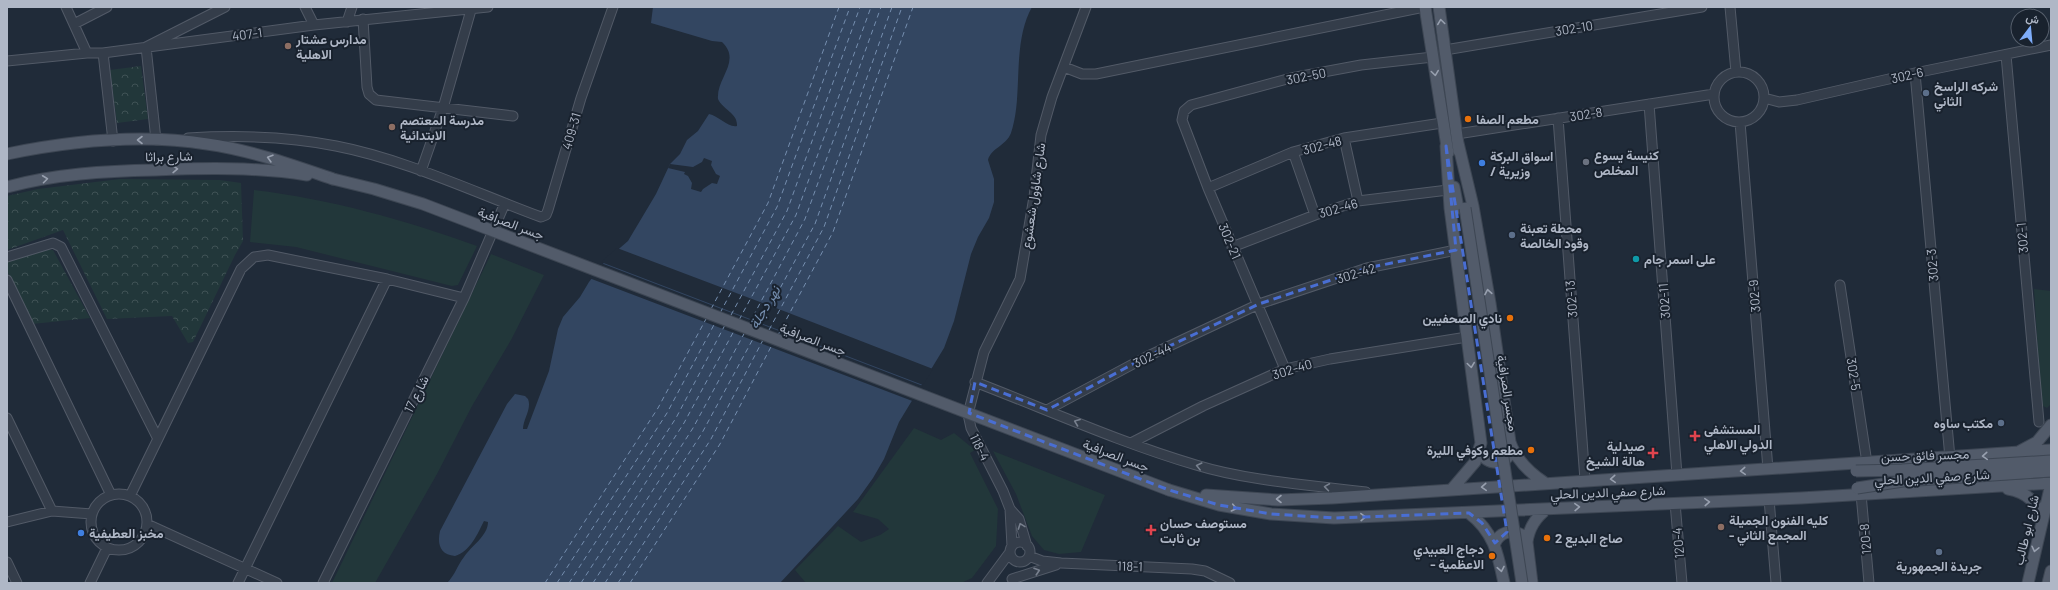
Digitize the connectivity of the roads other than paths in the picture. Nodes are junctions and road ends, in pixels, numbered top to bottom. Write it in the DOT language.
graph roads {
  1 [pos="66,7"];
  2 [pos="107,7"];
  3 [pos="225,7"];
  4 [pos="305,7"];
  5 [pos="352,7"];
  6 [pos="488,7"];
  7 [pos="613,7"];
  8 [pos="1086,7"];
  9 [pos="1424,7"];
  10 [pos="1439,7"];
  11 [pos="1702,7"];
  12 [pos="1730,7"];
  13 [pos="470,10"];
  14 [pos="363,20"];
  15 [pos="346,22"];
  16 [pos="74,24"];
  17 [pos="314,25"];
  18 [pos="2051,45"];
  19 [pos="146,47"];
  20 [pos="1445,50"];
  21 [pos="87,53"];
  22 [pos="103,53"];
  23 [pos="2006,55"];
  24 [pos="1433,57"];
  25 [pos="7,61"];
  26 [pos="1064,67"];
  27 [pos="1736,72"];
  28 [pos="1915,73"];
  29 [pos="1714,94"];
  30 [pos="1764,98"];
  31 [pos="1649,104"];
  32 [pos="443,108"];
  33 [pos="1184,111"];
  34 [pos="513,116"];
  35 [pos="1558,118"];
  36 [pos="1740,122"];
  37 [pos="1442,123"];
  38 [pos="1344,138"];
  39 [pos="1458,139"];
  40 [pos="156,140"];
  41 [pos="113,141"];
  42 [pos="1446,146"];
  43 [pos="1293,152"];
  44 [pos="7,154"];
  45 [pos="421,171"];
  46 [pos="333,179"];
  47 [pos="7,187"];
  48 [pos="1208,188"];
  49 [pos="1448,190"];
  50 [pos="1358,201"];
  51 [pos="505,204"];
  52 [pos="1462,208"];
  53 [pos="1315,215"];
  54 [pos="1232,247"];
  55 [pos="1456,250"];
  56 [pos="7,257"];
  57 [pos="387,279"];
  58 [pos="7,280"];
  59 [pos="1840,285"];
  60 [pos="464,298"];
  61 [pos="1258,304"];
  62 [pos="1466,337"];
  63 [pos="1285,369"];
  64 [pos="975,382"];
  65 [pos="1047,410"];
  66 [pos="7,418"];
  67 [pos="2039,422"];
  68 [pos="2051,425"];
  69 [pos="158,439"];
  70 [pos="1131,443"];
  71 [pos="1512,448"];
  72 [pos="1480,450"];
  73 [pos="2051,450"];
  74 [pos="2024,453"];
  75 [pos="2012,454"];
  76 [pos="1950,458"];
  77 [pos="2051,461"];
  78 [pos="1867,463"];
  79 [pos="1799,467"];
  80 [pos="1768,469"];
  81 [pos="2051,471"];
  82 [pos="1677,475"];
  83 [pos="1585,480"];
  84 [pos="1545,483"];
  85 [pos="2051,483"];
  86 [pos="2025,486"];
  87 [pos="1992,487"];
  88 [pos="1452,489"];
  89 [pos="1169,490"];
  90 [pos="1859,491"];
  91 [pos="1380,494"];
  92 [pos="111,495"];
  93 [pos="130,496"];
  94 [pos="1801,498"];
  95 [pos="1769,499"];
  96 [pos="1675,503"];
  97 [pos="1010,509"];
  98 [pos="1548,509"];
  99 [pos="52,510"];
  100 [pos="1469,513"];
  101 [pos="92,514"];
  102 [pos="7,522"];
  103 [pos="147,524"];
  104 [pos="2041,527"];
  105 [pos="1527,542"];
  106 [pos="1495,544"];
  107 [pos="1027,546"];
  108 [pos="108,548"];
  109 [pos="1011,549"];
  110 [pos="1028,557"];
  111 [pos="7,562"];
  112 [pos="1061,563"];
  113 [pos="245,568"];
  114 [pos="2051,572"];
  115 [pos="1009,581"];
  116 [pos="17,583"];
  117 [pos="90,583"];
  118 [pos="238,583"];
  119 [pos="277,583"];
  120 [pos="323,583"];
  121 [pos="987,583"];
  122 [pos="1230,583"];
  123 [pos="1504,583"];
  124 [pos="1515,583"];
  125 [pos="1522,583"];
  126 [pos="1532,583"];
  127 [pos="1682,583"];
  128 [pos="1776,583"];
  129 [pos="1868,583"];
  130 [pos="2028,583"];
  131 [pos="2048,583"];
  1 -- 16 [label="street"];
  2 -- 16 [label="street"];
  3 -- 19 [label="street"];
  4 -- 17 [label="street"];
  5 -- 15 [label="street"];
  6 -- 13 [label="street, 407-1"];
  7 -- 51 [label="street, 409-31"];
  8 -- 26 [label="street, شارع شاؤول شعشوع"];
  9 -- 24 [label="main road"];
  9 -- 26 [label="street"];
  20 -- 10 [label="main road, one-way"];
  11 -- 20 [label="street, 302-10"];
  12 -- 27 [label="street"];
  13 -- 14 [label="street, 407-1"];
  13 -- 32 [label="street"];
  14 -- 15 [label="street, 407-1"];
  14 -- 32 [label="street"];
  15 -- 17 [label="street, 407-1"];
  16 -- 21 [label="street"];
  17 -- 19 [label="street, 407-1"];
  18 -- 23 [label="street, 302-6"];
  19 -- 22 [label="street, 407-1"];
  19 -- 40 [label="street"];
  20 -- 39 [label="main road"];
  21 -- 22 [label="street, 407-1"];
  21 -- 25 [label="street, 407-1"];
  22 -- 41 [label="street"];
  23 -- 28 [label="street, 302-6"];
  23 -- 67 [label="street, 302-1"];
  24 -- 33 [label="street, 302-50"];
  24 -- 37 [label="main road, one-way"];
  26 -- 64 [label="street, شارع شاؤول شعشوع"];
  27 -- 29 [label="street"];
  27 -- 30 [label="street"];
  28 -- 30 [label="street, 302-6"];
  28 -- 76 [label="street, 302-3"];
  29 -- 31 [label="street, 302-8"];
  29 -- 36 [label="street"];
  30 -- 36 [label="street"];
  31 -- 35 [label="street, 302-8"];
  31 -- 82 [label="street, 302-11"];
  32 -- 34 [label="street"];
  32 -- 45 [label="street"];
  33 -- 48 [label="street, 302-21"];
  35 -- 39 [label="street, 302-8"];
  35 -- 83 [label="street, 302-13"];
  36 -- 80 [label="street, 302-9"];
  37 -- 38 [label="street, 302-48"];
  37 -- 42 [label="main road"];
  38 -- 43 [label="street, 302-48"];
  38 -- 50 [label="street"];
  39 -- 52 [label="main road"];
  71 -- 39 [label="main road, one-way"];
  40 -- 41 [label="main road, شارع براثا, one-way"];
  40 -- 45 [label="street"];
  46 -- 40 [label="main road, شارع براثا, one-way"];
  41 -- 44 [label="main road, شارع براثا"];
  42 -- 49 [label="main road"];
  42 -- 52 [label="main road"];
  43 -- 48 [label="street, 302-48"];
  43 -- 53 [label="street"];
  45 -- 51 [label="street"];
  47 -- 46 [label="main road, شارع براثا, one-way"];
  46 -- 89 [label="main road, جسر الصرافية, bridge"];
  48 -- 54 [label="street, 302-21"];
  49 -- 50 [label="street, 302-46"];
  49 -- 55 [label="main road"];
  50 -- 53 [label="street, 302-46"];
  51 -- 60 [label="street, شارع 17"];
  52 -- 124 [label="main road, مجسر الصرافية"];
  52 -- 125 [label="main road, مجسر الصرافية, bridge"];
  53 -- 54 [label="street, 302-46"];
  54 -- 61 [label="street, 302-21"];
  55 -- 61 [label="street, 302-42"];
  55 -- 62 [label="main road"];
  56 -- 69 [label="street"];
  57 -- 60 [label="street"];
  57 -- 69 [label="street"];
  57 -- 113 [label="street"];
  58 -- 92 [label="street"];
  59 -- 78 [label="street, 302-5"];
  60 -- 120 [label="street, شارع 17"];
  61 -- 63 [label="street, 302-21"];
  61 -- 65 [label="street, 302-44"];
  62 -- 63 [label="street, 302-40"];
  62 -- 72 [label="main road, one-way"];
  63 -- 70 [label="street, 302-40"];
  64 -- 65 [label="street"];
  64 -- 97 [label="street, 118-4"];
  70 -- 65 [label="street, one-way"];
  66 -- 99 [label="street"];
  68 -- 75 [label="main road"];
  69 -- 93 [label="street"];
  91 -- 70 [label="street, one-way"];
  71 -- 72 [label="main road"];
  71 -- 84 [label="main road"];
  72 -- 88 [label="main road"];
  73 -- 74 [label="main road, شارع صفي الدين الحلي"];
  74 -- 75 [label="main road, شارع صفي الدين الحلي"];
  74 -- 86 [label="main road"];
  75 -- 76 [label="main road, شارع صفي الدين الحلي, one-way"];
  76 -- 78 [label="main road, شارع صفي الدين الحلي"];
  77 -- 79 [label="main road, مجسر فائق حسن, bridge"];
  78 -- 79 [label="main road, شارع صفي الدين الحلي"];
  79 -- 80 [label="main road, شارع صفي الدين الحلي"];
  80 -- 82 [label="main road, شارع صفي الدين الحلي, one-way"];
  81 -- 90 [label="main road, مجسر فائق حسن, bridge"];
  82 -- 83 [label="main road, شارع صفي الدين الحلي, one-way"];
  83 -- 84 [label="main road, شارع صفي الدين الحلي"];
  84 -- 88 [label="main road, شارع صفي الدين الحلي, one-way"];
  85 -- 86 [label="main road, شارع صفي الدين الحلي"];
  85 -- 104 [label="main road, شارع ابو طالب"];
  86 -- 87 [label="main road, شارع صفي الدين الحلي"];
  87 -- 90 [label="main road, شارع صفي الدين الحلي"];
  87 -- 104 [label="main road"];
  88 -- 91 [label="main road, شارع صفي الدين الحلي"];
  91 -- 89 [label="main road, شارع صفي الدين الحلي, one-way"];
  89 -- 100 [label="main road, شارع صفي الدين الحلي, one-way"];
  90 -- 94 [label="main road, مجسر فائق حسن"];
  90 -- 129 [label="street, 120-8"];
  92 -- 93 [label="street"];
  92 -- 101 [label="street"];
  93 -- 103 [label="street"];
  94 -- 95 [label="main road, شارع صفي الدين الحلي"];
  96 -- 95 [label="main road, شارع صفي الدين الحلي, one-way"];
  95 -- 128 [label="street"];
  98 -- 96 [label="main road, شارع صفي الدين الحلي, one-way"];
  96 -- 127 [label="street, 120-4"];
  107 -- 97 [label="street, 118-4, one-way"];
  97 -- 109 [label="street, 118-4"];
  98 -- 100 [label="main road, شارع صفي الدين الحلي"];
  98 -- 105 [label="main road"];
  99 -- 101 [label="street"];
  99 -- 102 [label="street"];
  100 -- 106 [label="main road"];
  101 -- 108 [label="street"];
  103 -- 108 [label="street"];
  103 -- 113 [label="street"];
  104 -- 130 [label="main road, شارع ابو طالب, one-way"];
  105 -- 106 [label="main road"];
  105 -- 126 [label="main road"];
  106 -- 123 [label="main road, one-way"];
  107 -- 109 [label="street"];
  107 -- 110 [label="street"];
  108 -- 117 [label="street"];
  109 -- 110 [label="street"];
  109 -- 121 [label="street"];
  110 -- 112 [label="street, 118-1"];
  110 -- 115 [label="street"];
  111 -- 116 [label="street"];
  115 -- 112 [label="street, one-way"];
  112 -- 122 [label="street, 118-1"];
  113 -- 118 [label="street"];
  113 -- 119 [label="street"];
  114 -- 131 [label="main road"];
}
